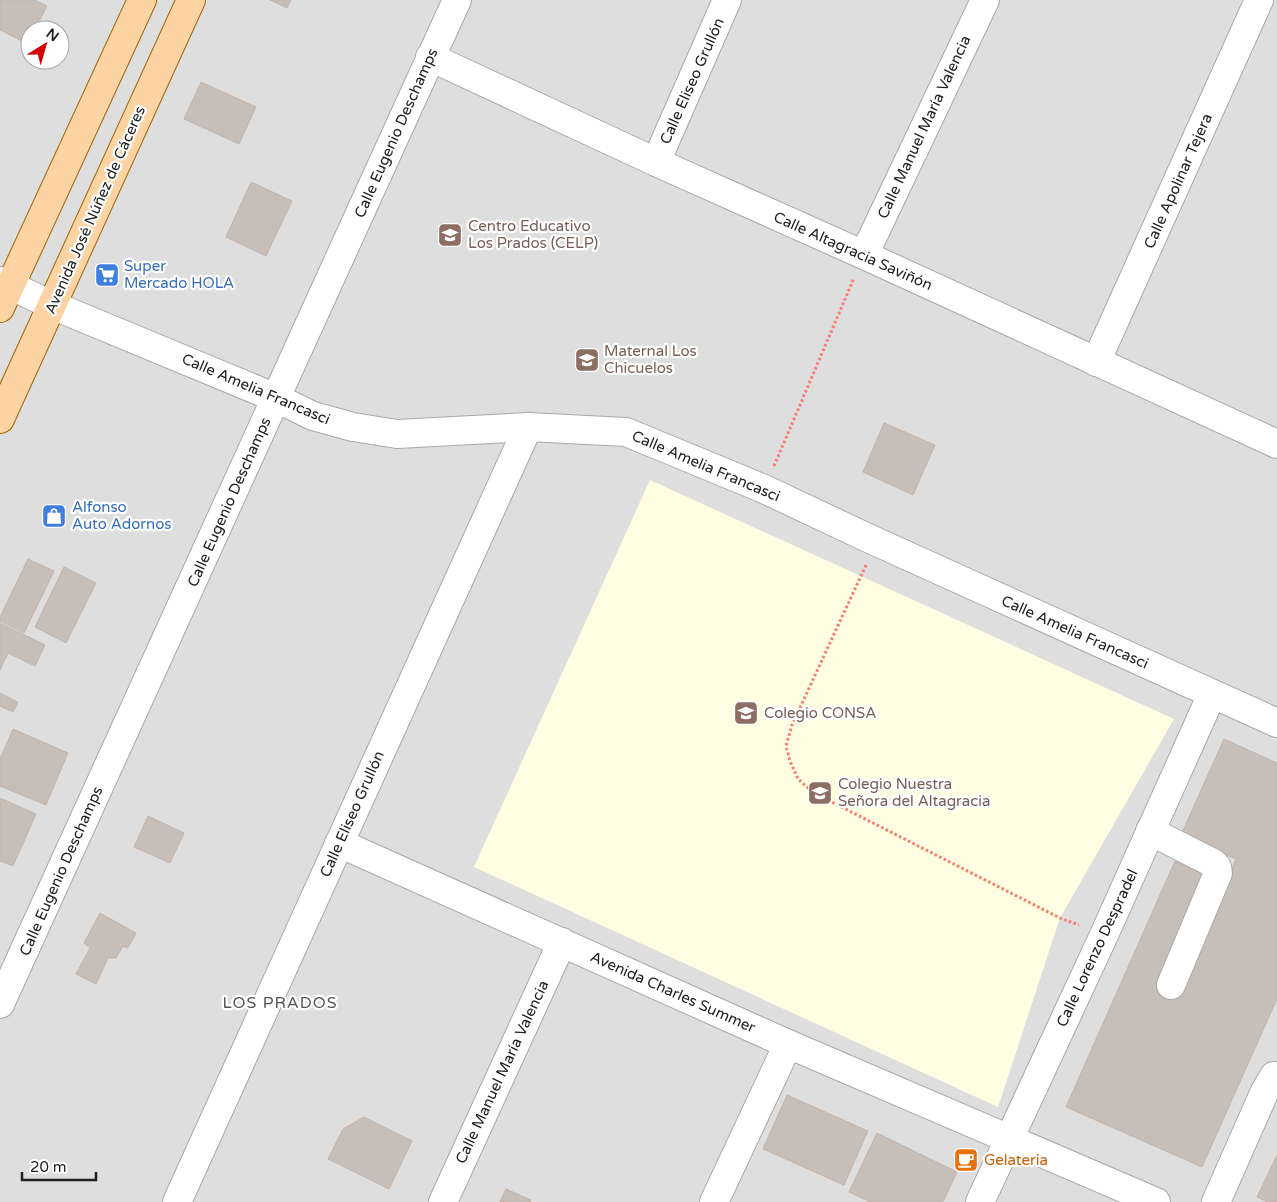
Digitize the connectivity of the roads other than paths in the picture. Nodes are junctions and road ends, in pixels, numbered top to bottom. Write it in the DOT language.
graph roads {
  1 [pos="142,0"];
  2 [pos="191,0"];
  3 [pos="457,0"];
  4 [pos="727,0"];
  5 [pos="985,0"];
  6 [pos="1259,0"];
  7 [pos="430,57"];
  8 [pos="656,162"];
  9 [pos="864,255"];
  10 [pos="4,292"];
  11 [pos="52,305"];
  12 [pos="1096,362"];
  13 [pos="276,398"];
  14 [pos="0,419"];
  15 [pos="528,427"];
  16 [pos="1277,444"];
  17 [pos="1212,694"];
  18 [pos="1277,723"];
  19 [pos="1150,832"];
  20 [pos="339,843"];
  21 [pos="562,942"];
  22 [pos="1171,985"];
  23 [pos="0,1004"];
  24 [pos="788,1044"];
  25 [pos="1277,1076"];
  26 [pos="1009,1138"];
  27 [pos="177,1202"];
  28 [pos="443,1202"];
  29 [pos="714,1202"];
  30 [pos="980,1202"];
  31 [pos="1156,1202"];
  32 [pos="1216,1202"];
  1 -- 10 [label="main road"];
  2 -- 11 [label="main road, Avenida José Núñez de Cáceres"];
  3 -- 7 [label="street, Calle Eugenio Deschamps"];
  4 -- 8 [label="street, Calle Eliseo Grullón"];
  5 -- 9 [label="street, Calle Manuel María Valencia"];
  6 -- 12 [label="street, Calle Apolinar Tejera"];
  7 -- 8 [label="street, Calle Altagracia Saviñón"];
  7 -- 13 [label="street, Calle Eugenio Deschamps"];
  8 -- 9 [label="street, Calle Altagracia Saviñón"];
  9 -- 12 [label="street, Calle Altagracia Saviñón"];
  10 -- 11 [label="street, Calle Amelia Francasci"];
  11 -- 13 [label="street, Calle Amelia Francasci"];
  11 -- 14 [label="main road, Avenida José Núñez de Cáceres"];
  12 -- 16 [label="street, Calle Altagracia Saviñón"];
  13 -- 15 [label="street, Calle Amelia Francasci"];
  13 -- 23 [label="street, Calle Eugenio Deschamps"];
  15 -- 17 [label="street, Calle Amelia Francasci"];
  15 -- 20 [label="street, Calle Eliseo Grullón"];
  17 -- 18 [label="street, Calle Amelia Francasci"];
  17 -- 19 [label="street, Calle Lorenzo Despradel"];
  19 -- 22 [label="street"];
  19 -- 26 [label="street, Calle Lorenzo Despradel"];
  20 -- 21 [label="street, Avenida Charles Summer"];
  20 -- 27 [label="street, Calle Eliseo Grullón"];
  21 -- 24 [label="street, Avenida Charles Summer"];
  21 -- 28 [label="street, Calle Manuel María Valencia"];
  24 -- 26 [label="street, Avenida Charles Summer"];
  24 -- 29 [label="street"];
  25 -- 32 [label="street"];
  26 -- 30 [label="street, Calle Lorenzo Despradel"];
  26 -- 31 [label="street, Avenida Charles Summer"];
}
